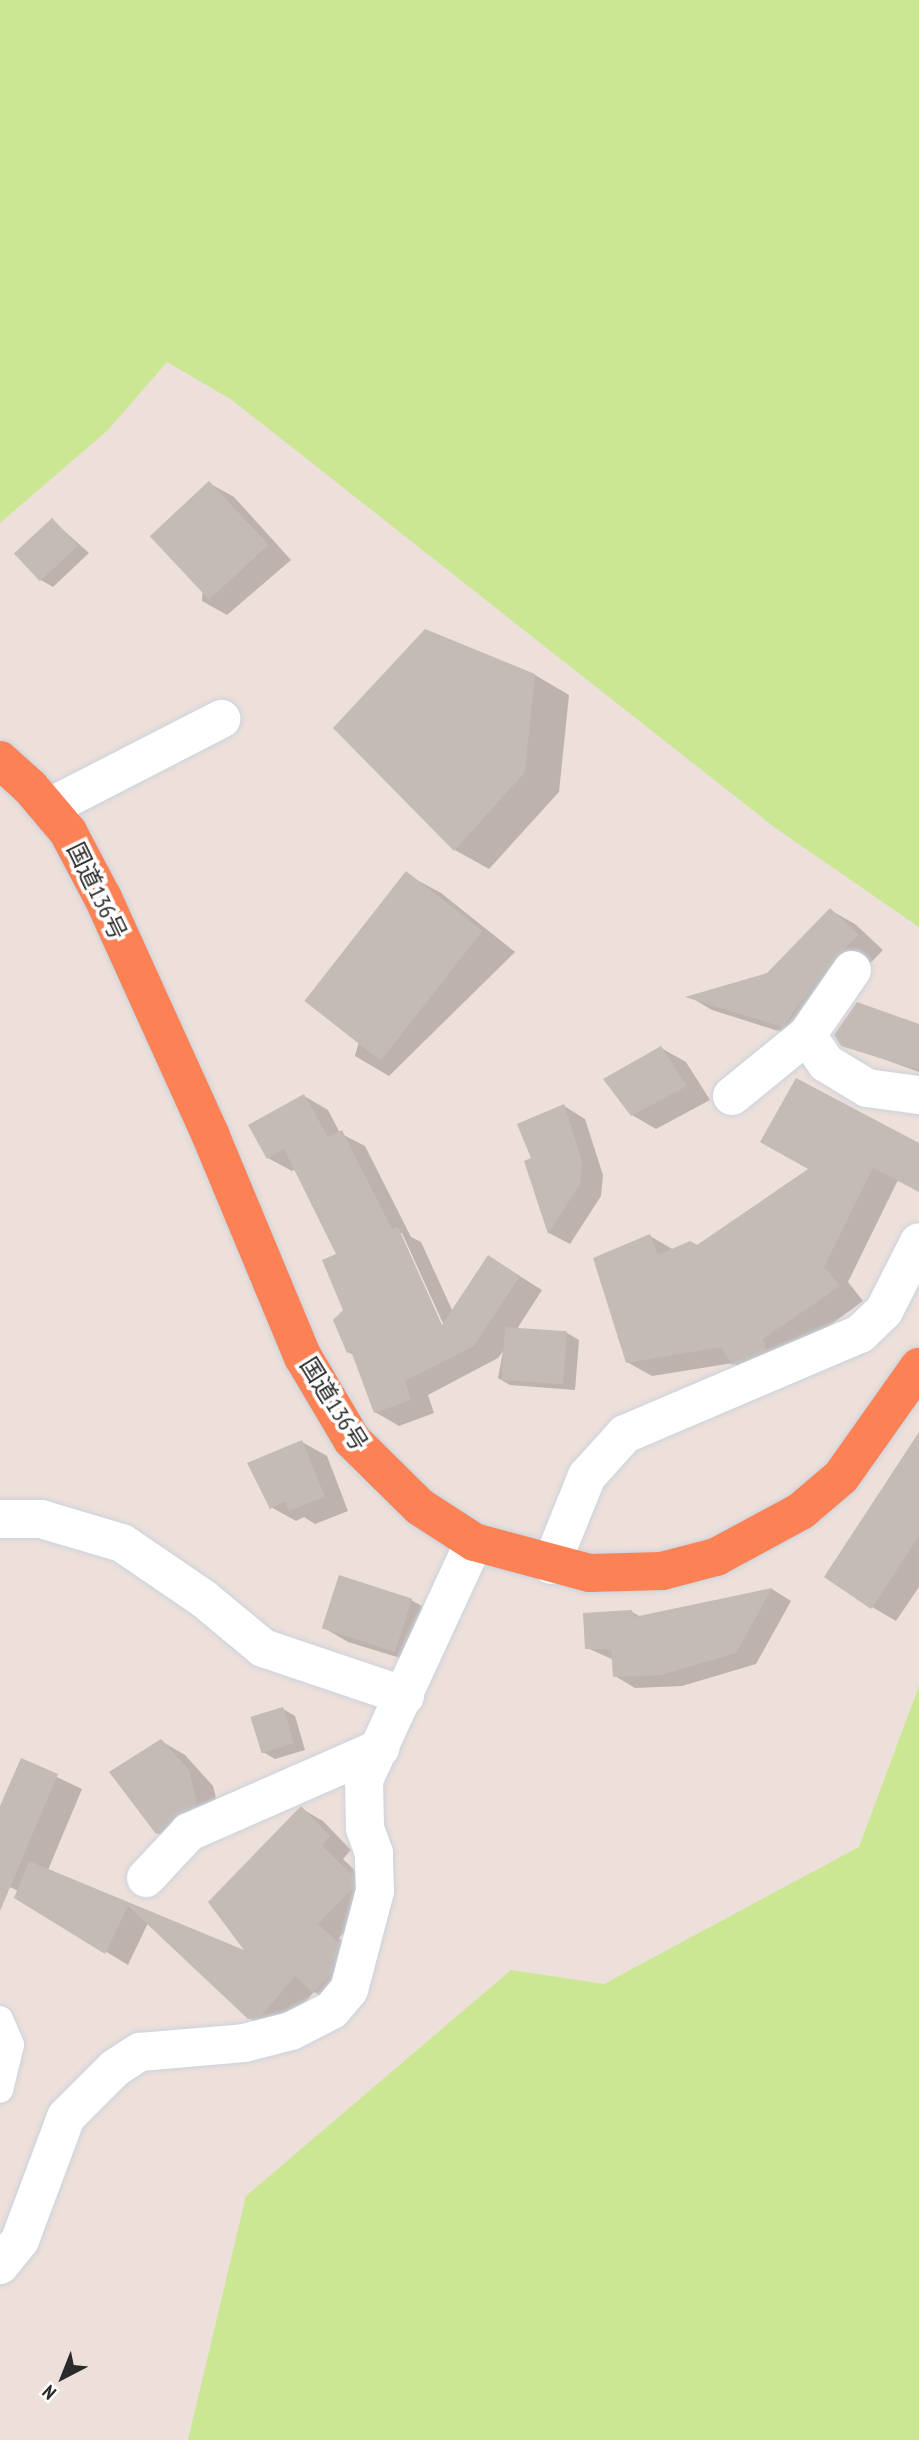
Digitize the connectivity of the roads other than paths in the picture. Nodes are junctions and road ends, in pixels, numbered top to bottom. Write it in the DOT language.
graph roads {
  1 [pos="221,719"];
  2 [pos="0,760"];
  3 [pos="48,808"];
  4 [pos="852,970"];
  5 [pos="807,1035"];
  6 [pos="919,1095"];
  7 [pos="732,1096"];
  8 [pos="919,1242"];
  9 [pos="919,1367"];
  10 [pos="0,1519"];
  11 [pos="474,1542"];
  12 [pos="551,1565"];
  13 [pos="405,1696"];
  14 [pos="380,1748"];
  15 [pos="146,1878"];
  16 [pos="0,2019"];
  17 [pos="0,2090"];
  18 [pos="0,2266"];
  1 -- 3 [label="street"];
  2 -- 3 [label="highway, 国道136号"];
  3 -- 11 [label="highway, 国道136号"];
  4 -- 5 [label="street"];
  5 -- 6 [label="street"];
  5 -- 7 [label="street"];
  8 -- 12 [label="street"];
  9 -- 12 [label="highway, 国道136号"];
  10 -- 13 [label="street"];
  11 -- 12 [label="highway, 国道136号"];
  11 -- 13 [label="street"];
  13 -- 14 [label="street"];
  14 -- 15 [label="street"];
  14 -- 18 [label="street"];
  16 -- 17 [label="lane"];
}
